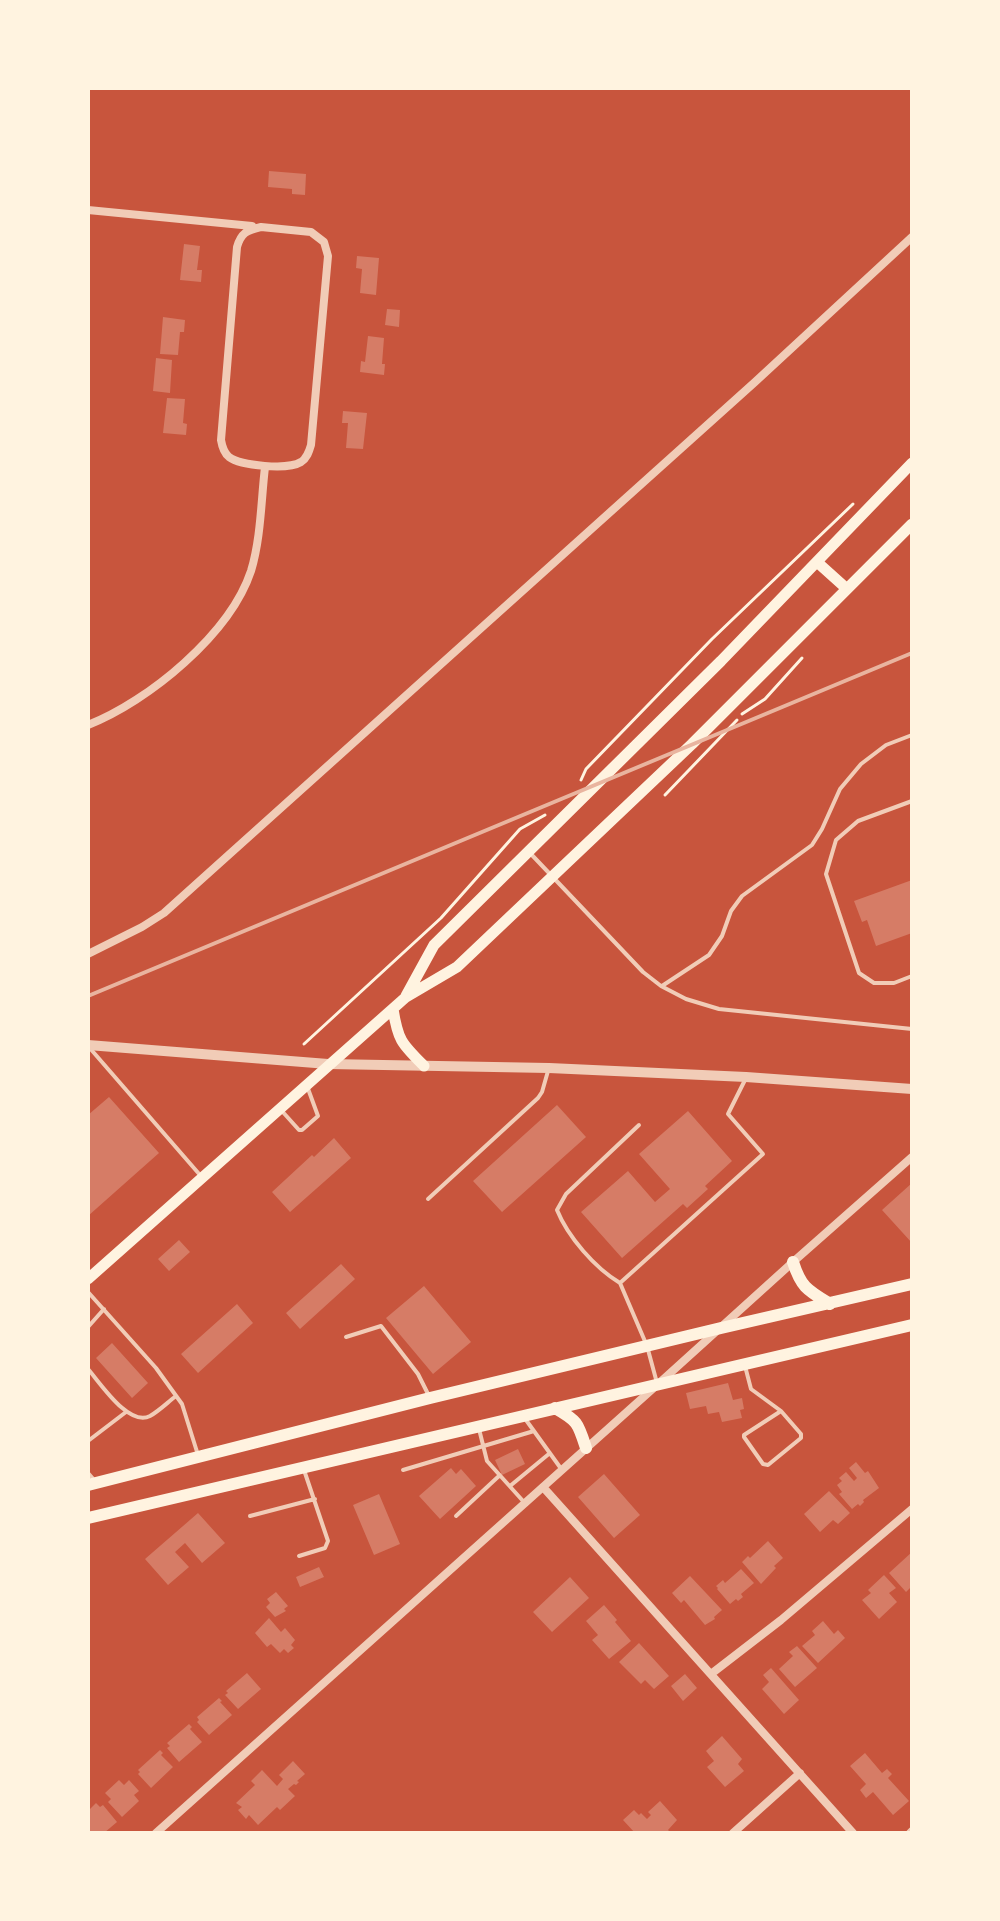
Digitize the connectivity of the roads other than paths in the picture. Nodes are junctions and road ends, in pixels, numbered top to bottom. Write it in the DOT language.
graph roads {
  1 [pos="88,210"];
  2 [pos="261,227"];
  3 [pos="912,237"];
  4 [pos="912,463"];
  5 [pos="265,467"];
  6 [pos="912,524"];
  7 [pos="817,562"];
  8 [pos="847,589"];
  9 [pos="88,725"];
  10 [pos="912,735"];
  11 [pos="912,801"];
  12 [pos="529,851"];
  13 [pos="553,877"];
  14 [pos="88,954"];
  15 [pos="912,976"];
  16 [pos="661,986"];
  17 [pos="406,997"];
  18 [pos="393,1009"];
  19 [pos="912,1029"];
  20 [pos="88,1046"];
  21 [pos="328,1064"];
  22 [pos="424,1066"];
  23 [pos="549,1068"];
  24 [pos="746,1077"];
  25 [pos="306,1084"];
  26 [pos="912,1089"];
  27 [pos="279,1108"];
  28 [pos="639,1125"];
  29 [pos="912,1157"];
  30 [pos="202,1177"];
  31 [pos="428,1199"];
  32 [pos="793,1262"];
  33 [pos="88,1279"];
  34 [pos="620,1283"];
  35 [pos="912,1284"];
  36 [pos="88,1292"];
  37 [pos="830,1304"];
  38 [pos="104,1309"];
  39 [pos="912,1325"];
  40 [pos="88,1327"];
  41 [pos="721,1328"];
  42 [pos="346,1337"];
  43 [pos="647,1346"];
  44 [pos="744,1364"];
  45 [pos="88,1369"];
  46 [pos="657,1385"];
  47 [pos="176,1396"];
  48 [pos="430,1398"];
  49 [pos="555,1408"];
  50 [pos="781,1411"];
  51 [pos="126,1412"];
  52 [pos="523,1416"];
  53 [pos="478,1427"];
  54 [pos="534,1431"];
  55 [pos="88,1441"];
  56 [pos="483,1447"];
  57 [pos="586,1448"];
  58 [pos="550,1453"];
  59 [pos="199,1458"];
  60 [pos="303,1468"];
  61 [pos="403,1470"];
  62 [pos="562,1470"];
  63 [pos="500,1475"];
  64 [pos="91,1480"];
  65 [pos="510,1486"];
  66 [pos="543,1487"];
  67 [pos="315,1499"];
  68 [pos="525,1503"];
  69 [pos="912,1509"];
  70 [pos="250,1516"];
  71 [pos="456,1516"];
  72 [pos="88,1518"];
  73 [pos="299,1556"];
  74 [pos="711,1674"];
  75 [pos="800,1773"];
  76 [pos="156,1833"];
  77 [pos="733,1833"];
  78 [pos="853,1833"];
  1 -- 2 [label="street"];
  2 -- 5 [label="street"];
  2 -- 5 [label="street"];
  3 -- 14 [label="street"];
  4 -- 7 [label="main road"];
  5 -- 9 [label="street"];
  6 -- 8 [label="main road"];
  7 -- 8 [label="main road"];
  7 -- 12 [label="main road"];
  8 -- 13 [label="main road"];
  10 -- 16 [label="lane"];
  11 -- 15 [label="lane"];
  12 -- 13 [label="lane"];
  12 -- 17 [label="main road"];
  13 -- 16 [label="lane"];
  13 -- 17 [label="main road"];
  16 -- 19 [label="lane"];
  17 -- 18 [label="main road"];
  18 -- 21 [label="main road"];
  18 -- 22 [label="main road"];
  20 -- 21 [label="street"];
  20 -- 30 [label="lane"];
  21 -- 22 [label="street"];
  21 -- 25 [label="main road"];
  22 -- 23 [label="street"];
  23 -- 24 [label="street"];
  23 -- 31 [label="lane"];
  24 -- 26 [label="street"];
  24 -- 34 [label="lane"];
  25 -- 27 [label="main road"];
  25 -- 27 [label="lane"];
  27 -- 30 [label="main road"];
  28 -- 34 [label="lane"];
  29 -- 32 [label="street"];
  30 -- 33 [label="main road"];
  32 -- 37 [label="main road"];
  32 -- 41 [label="street"];
  34 -- 43 [label="lane"];
  35 -- 37 [label="main road"];
  36 -- 38 [label="lane"];
  37 -- 41 [label="main road"];
  38 -- 40 [label="lane"];
  38 -- 47 [label="lane"];
  39 -- 44 [label="main road"];
  41 -- 43 [label="main road"];
  41 -- 46 [label="street"];
  42 -- 48 [label="lane"];
  43 -- 46 [label="lane"];
  43 -- 48 [label="main road"];
  44 -- 46 [label="main road"];
  44 -- 50 [label="lane"];
  45 -- 51 [label="lane"];
  46 -- 49 [label="main road"];
  46 -- 57 [label="street"];
  47 -- 51 [label="lane"];
  47 -- 59 [label="lane"];
  48 -- 59 [label="main road"];
  49 -- 52 [label="main road"];
  49 -- 57 [label="main road"];
  50 -- 50 [label="lane"];
  51 -- 55 [label="lane"];
  52 -- 53 [label="main road"];
  52 -- 54 [label="lane"];
  53 -- 56 [label="lane"];
  53 -- 60 [label="main road"];
  54 -- 56 [label="lane"];
  54 -- 58 [label="lane"];
  56 -- 61 [label="lane"];
  56 -- 63 [label="lane"];
  57 -- 62 [label="street"];
  58 -- 62 [label="lane"];
  58 -- 65 [label="lane"];
  59 -- 64 [label="main road"];
  60 -- 67 [label="lane"];
  60 -- 72 [label="main road"];
  62 -- 66 [label="street"];
  63 -- 65 [label="lane"];
  63 -- 71 [label="lane"];
  65 -- 68 [label="lane"];
  66 -- 68 [label="street"];
  66 -- 74 [label="street"];
  67 -- 70 [label="lane"];
  67 -- 73 [label="lane"];
  68 -- 76 [label="street"];
  69 -- 74 [label="street"];
  74 -- 75 [label="street"];
  75 -- 77 [label="street"];
  75 -- 78 [label="street"];
}
